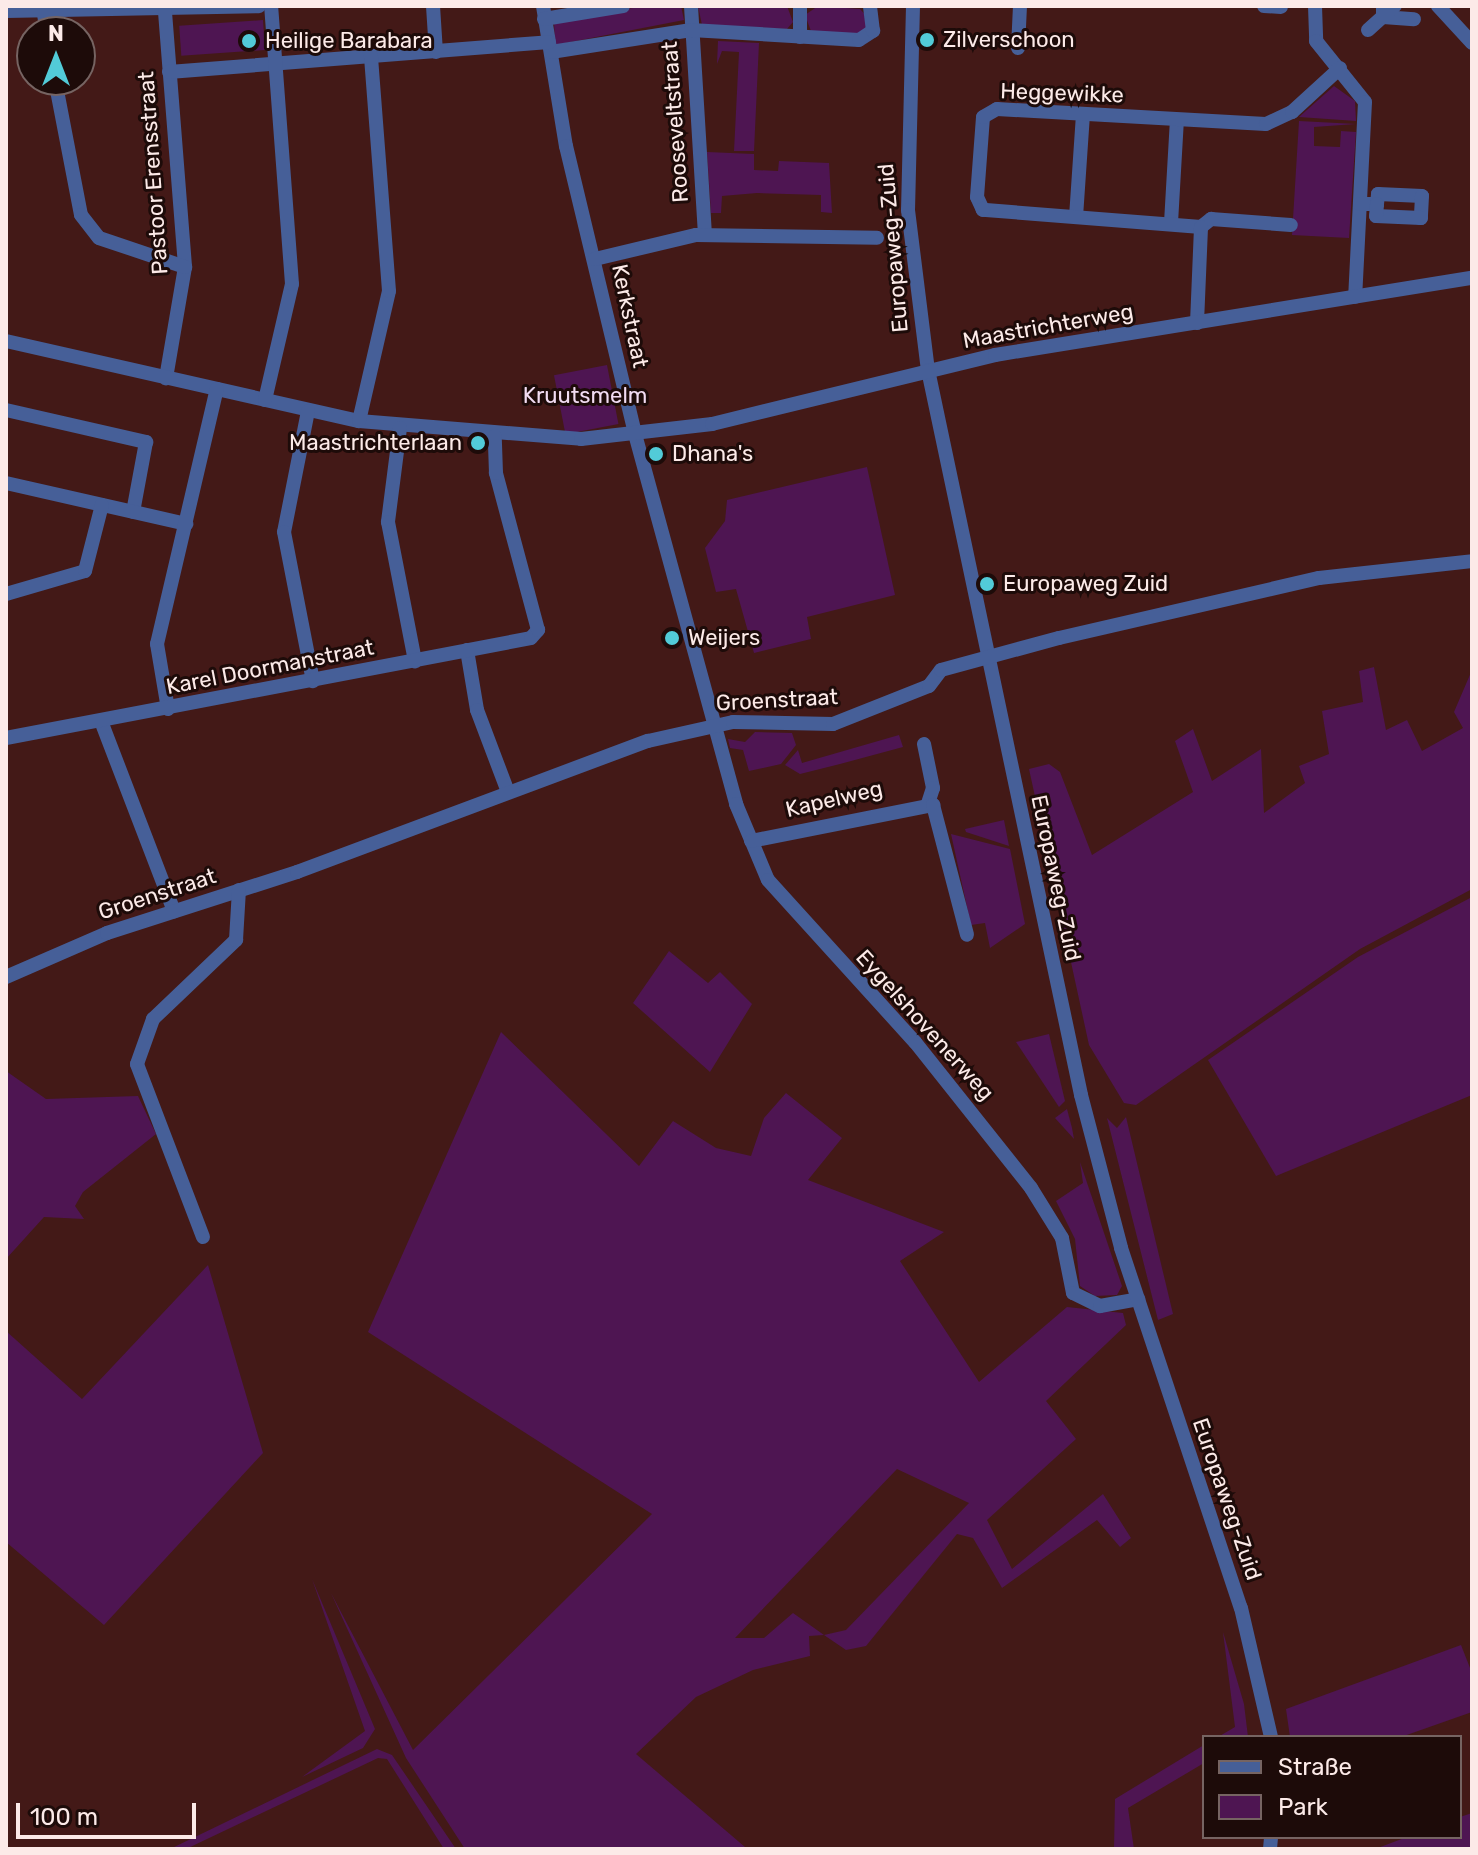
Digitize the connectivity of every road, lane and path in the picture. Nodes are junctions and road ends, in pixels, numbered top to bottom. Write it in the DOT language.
graph roads {
  1 [pos="259,6"];
  2 [pos="271,6"];
  3 [pos="433,6"];
  4 [pos="623,6"];
  5 [pos="691,6"];
  6 [pos="800,6"];
  7 [pos="870,6"];
  8 [pos="913,6"];
  9 [pos="1020,6"];
  10 [pos="1264,6"];
  11 [pos="1315,6"];
  12 [pos="1438,6"];
  13 [pos="1281,7"];
  14 [pos="43,8"];
  15 [pos="136,9"];
  16 [pos="6,11"];
  17 [pos="1391,11"];
  18 [pos="165,12"];
  19 [pos="544,12"];
  20 [pos="44,16"];
  21 [pos="1414,19"];
  22 [pos="691,30"];
  23 [pos="1368,30"];
  24 [pos="800,37"];
  25 [pos="1472,43"];
  26 [pos="550,47"];
  27 [pos="1018,48"];
  28 [pos="436,52"];
  29 [pos="371,56"];
  30 [pos="276,64"];
  31 [pos="1340,68"];
  32 [pos="169,72"];
  33 [pos="58,96"];
  34 [pos="1083,115"];
  35 [pos="1177,120"];
  36 [pos="1360,204"];
  37 [pos="1377,204"];
  38 [pos="1076,217"];
  39 [pos="1171,223"];
  40 [pos="1291,225"];
  41 [pos="1201,227"];
  42 [pos="705,235"];
  43 [pos="877,238"];
  44 [pos="595,259"];
  45 [pos="185,267"];
  46 [pos="1472,278"];
  47 [pos="1355,297"];
  48 [pos="1197,323"];
  49 [pos="6,341"];
  50 [pos="928,370"];
  51 [pos="166,378"];
  52 [pos="217,389"];
  53 [pos="265,400"];
  54 [pos="6,410"];
  55 [pos="308,411"];
  56 [pos="359,421"];
  57 [pos="400,428"];
  58 [pos="635,434"];
  59 [pos="495,436"];
  60 [pos="6,483"];
  61 [pos="102,505"];
  62 [pos="133,512"];
  63 [pos="186,524"];
  64 [pos="1472,561"];
  65 [pos="6,594"];
  66 [pos="467,650"];
  67 [pos="988,658"];
  68 [pos="415,661"];
  69 [pos="313,681"];
  70 [pos="168,709"];
  71 [pos="101,721"];
  72 [pos="714,724"];
  73 [pos="6,738"];
  74 [pos="924,744"];
  75 [pos="508,792"];
  76 [pos="928,803"];
  77 [pos="751,841"];
  78 [pos="239,890"];
  79 [pos="174,911"];
  80 [pos="967,935"];
  81 [pos="6,977"];
  82 [pos="203,1237"];
  83 [pos="1138,1299"];
  84 [pos="1271,1735"];
  1 -- 18 [label="street"];
  2 -- 30 [label="street"];
  3 -- 28 [label="street"];
  4 -- 19 [label="street"];
  5 -- 22 [label="street, Rooseveltstraat"];
  6 -- 24 [label="street"];
  7 -- 24 [label="street"];
  8 -- 50 [label="street, Europaweg-Zuid"];
  9 -- 27 [label="street"];
  10 -- 13 [label="street"];
  11 -- 31 [label="street"];
  12 -- 25 [label="street"];
  14 -- 15 [label="street"];
  14 -- 16 [label="street"];
  14 -- 20 [label="street"];
  15 -- 18 [label="street"];
  17 -- 21 [label="street"];
  17 -- 23 [label="street"];
  18 -- 32 [label="street, Pastoor Erensstraat"];
  19 -- 26 [label="street, Kerkstraat"];
  22 -- 24 [label="street"];
  22 -- 26 [label="street"];
  22 -- 42 [label="street, Rooseveltstraat"];
  26 -- 28 [label="street"];
  26 -- 44 [label="street, Kerkstraat"];
  28 -- 29 [label="street"];
  29 -- 30 [label="street"];
  29 -- 56 [label="street"];
  30 -- 32 [label="street"];
  30 -- 53 [label="street"];
  31 -- 35 [label="street, Heggewikke"];
  31 -- 36 [label="street"];
  32 -- 45 [label="street, Pastoor Erensstraat"];
  33 -- 45 [label="street"];
  34 -- 35 [label="street, Heggewikke"];
  34 -- 38 [label="street"];
  34 -- 38 [label="street, Heggewikke"];
  35 -- 39 [label="street"];
  36 -- 37 [label="street"];
  36 -- 47 [label="street"];
  38 -- 39 [label="street, Heggewikke"];
  39 -- 41 [label="street, Heggewikke"];
  40 -- 41 [label="street, Heggewikke"];
  41 -- 48 [label="street"];
  42 -- 43 [label="street"];
  42 -- 44 [label="street"];
  44 -- 58 [label="street, Kerkstraat"];
  45 -- 51 [label="street, Pastoor Erensstraat"];
  46 -- 47 [label="street, Maastrichterweg"];
  47 -- 48 [label="street, Maastrichterweg"];
  48 -- 50 [label="street, Maastrichterweg"];
  49 -- 51 [label="street"];
  50 -- 58 [label="street, Maastrichterweg"];
  50 -- 67 [label="street, Europaweg-Zuid"];
  51 -- 52 [label="street"];
  52 -- 53 [label="street"];
  52 -- 63 [label="street"];
  53 -- 55 [label="street"];
  54 -- 62 [label="street"];
  55 -- 56 [label="street"];
  55 -- 69 [label="street"];
  56 -- 57 [label="street"];
  57 -- 59 [label="street"];
  57 -- 68 [label="street"];
  58 -- 59 [label="street"];
  58 -- 72 [label="street, Kerkstraat"];
  59 -- 66 [label="street, Karel Doormanstraat"];
  60 -- 61 [label="street"];
  61 -- 62 [label="street"];
  61 -- 65 [label="street"];
  62 -- 63 [label="street"];
  63 -- 70 [label="street"];
  64 -- 67 [label="street, Groenstraat"];
  66 -- 68 [label="street, Karel Doormanstraat"];
  66 -- 75 [label="street"];
  67 -- 72 [label="street, Groenstraat"];
  67 -- 83 [label="street, Europaweg-Zuid"];
  68 -- 69 [label="street, Karel Doormanstraat"];
  69 -- 70 [label="street, Karel Doormanstraat"];
  70 -- 71 [label="street, Karel Doormanstraat"];
  71 -- 73 [label="street, Karel Doormanstraat"];
  71 -- 79 [label="street"];
  72 -- 75 [label="street, Groenstraat"];
  72 -- 77 [label="street, Eygelshovenerweg"];
  74 -- 76 [label="street"];
  75 -- 78 [label="street, Groenstraat"];
  76 -- 77 [label="street, Kapelweg"];
  76 -- 80 [label="street"];
  77 -- 83 [label="street, Eygelshovenerweg"];
  78 -- 79 [label="street, Groenstraat"];
  78 -- 82 [label="street"];
  79 -- 81 [label="street, Groenstraat"];
  83 -- 84 [label="street, Europaweg-Zuid"];
}
